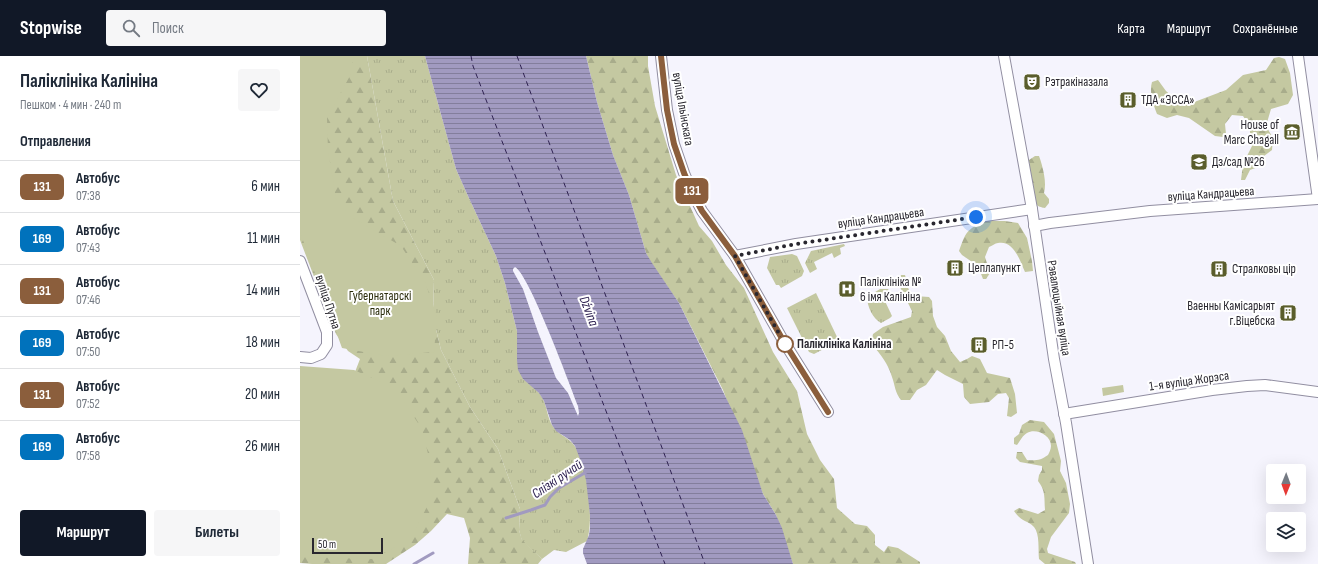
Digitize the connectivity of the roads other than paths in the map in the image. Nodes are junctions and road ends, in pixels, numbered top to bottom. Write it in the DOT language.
graph roads {
  1 [pos="661,56"];
  2 [pos="1004,56"];
  3 [pos="1298,56"];
  4 [pos="1318,199"];
  5 [pos="1032,209"];
  6 [pos="1034,226"];
  7 [pos="735,256"];
  8 [pos="300,261"];
  9 [pos="300,357"];
  10 [pos="1318,392"];
  11 [pos="828,412"];
  12 [pos="1064,414"];
  13 [pos="1088,564"];
  1 -- 7 [label="street, вуліца Ільінскага"];
  2 -- 5 [label="street, Рэвалюцыйная вуліца"];
  3 -- 4 [label="street"];
  4 -- 6 [label="street, вуліца Кандрацьева"];
  5 -- 6 [label="street, Рэвалюцыйная вуліца"];
  5 -- 7 [label="street, вуліца Кандрацьева"];
  6 -- 12 [label="street, Рэвалюцыйная вуліца"];
  7 -- 11 [label="street, вуліца Ільінскага"];
  8 -- 9 [label="street, вуліца Путна"];
  10 -- 12 [label="street, 1-я вуліца Жорэса"];
  12 -- 13 [label="street, Рэвалюцыйная вуліца"];
}
